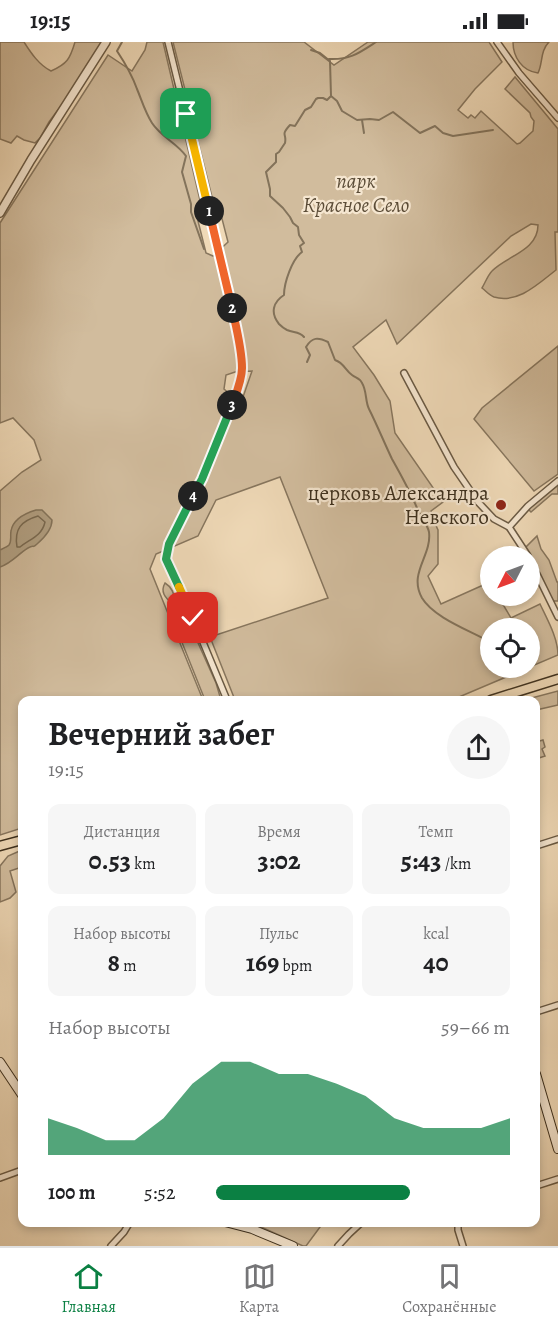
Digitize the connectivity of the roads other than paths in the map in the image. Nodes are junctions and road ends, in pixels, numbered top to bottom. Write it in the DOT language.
graph roads {
  1 [pos="106,42"];
  2 [pos="168,42"];
  3 [pos="497,42"];
  4 [pos="558,118"];
  5 [pos="0,213"];
  6 [pos="404,373"];
  7 [pos="558,481"];
  8 [pos="509,527"];
  9 [pos="521,546"];
  10 [pos="540,580"];
  11 [pos="558,617"];
  12 [pos="558,679"];
  13 [pos="225,696"];
  14 [pos="504,696"];
  15 [pos="558,839"];
  16 [pos="18,841"];
  17 [pos="540,845"];
  18 [pos="0,846"];
  19 [pos="558,1005"];
  20 [pos="540,1011"];
  21 [pos="0,1062"];
  22 [pos="540,1088"];
  23 [pos="18,1089"];
  24 [pos="558,1149"];
  25 [pos="18,1171"];
  26 [pos="0,1178"];
  27 [pos="558,1179"];
  28 [pos="540,1185"];
  29 [pos="127,1227"];
  30 [pos="244,1227"];
  31 [pos="357,1227"];
  32 [pos="458,1227"];
  33 [pos="111,1246"];
  34 [pos="293,1246"];
  35 [pos="338,1246"];
  36 [pos="463,1246"];
  1 -- 5 [label="street"];
  2 -- 13 [label="street"];
  3 -- 4 [label="street"];
  6 -- 8 [label="street"];
  7 -- 8 [label="street"];
  8 -- 9 [label="street"];
  10 -- 11 [label="street"];
  12 -- 14 [label="main road"];
  15 -- 17 [label="street"];
  16 -- 18 [label="main road"];
  19 -- 20 [label="street"];
  21 -- 23 [label="main road"];
  22 -- 24 [label="main road"];
  25 -- 26 [label="street"];
  27 -- 28 [label="street"];
  29 -- 33 [label="street"];
  30 -- 34 [label="main road"];
  31 -- 35 [label="street"];
  32 -- 36 [label="street"];
}
